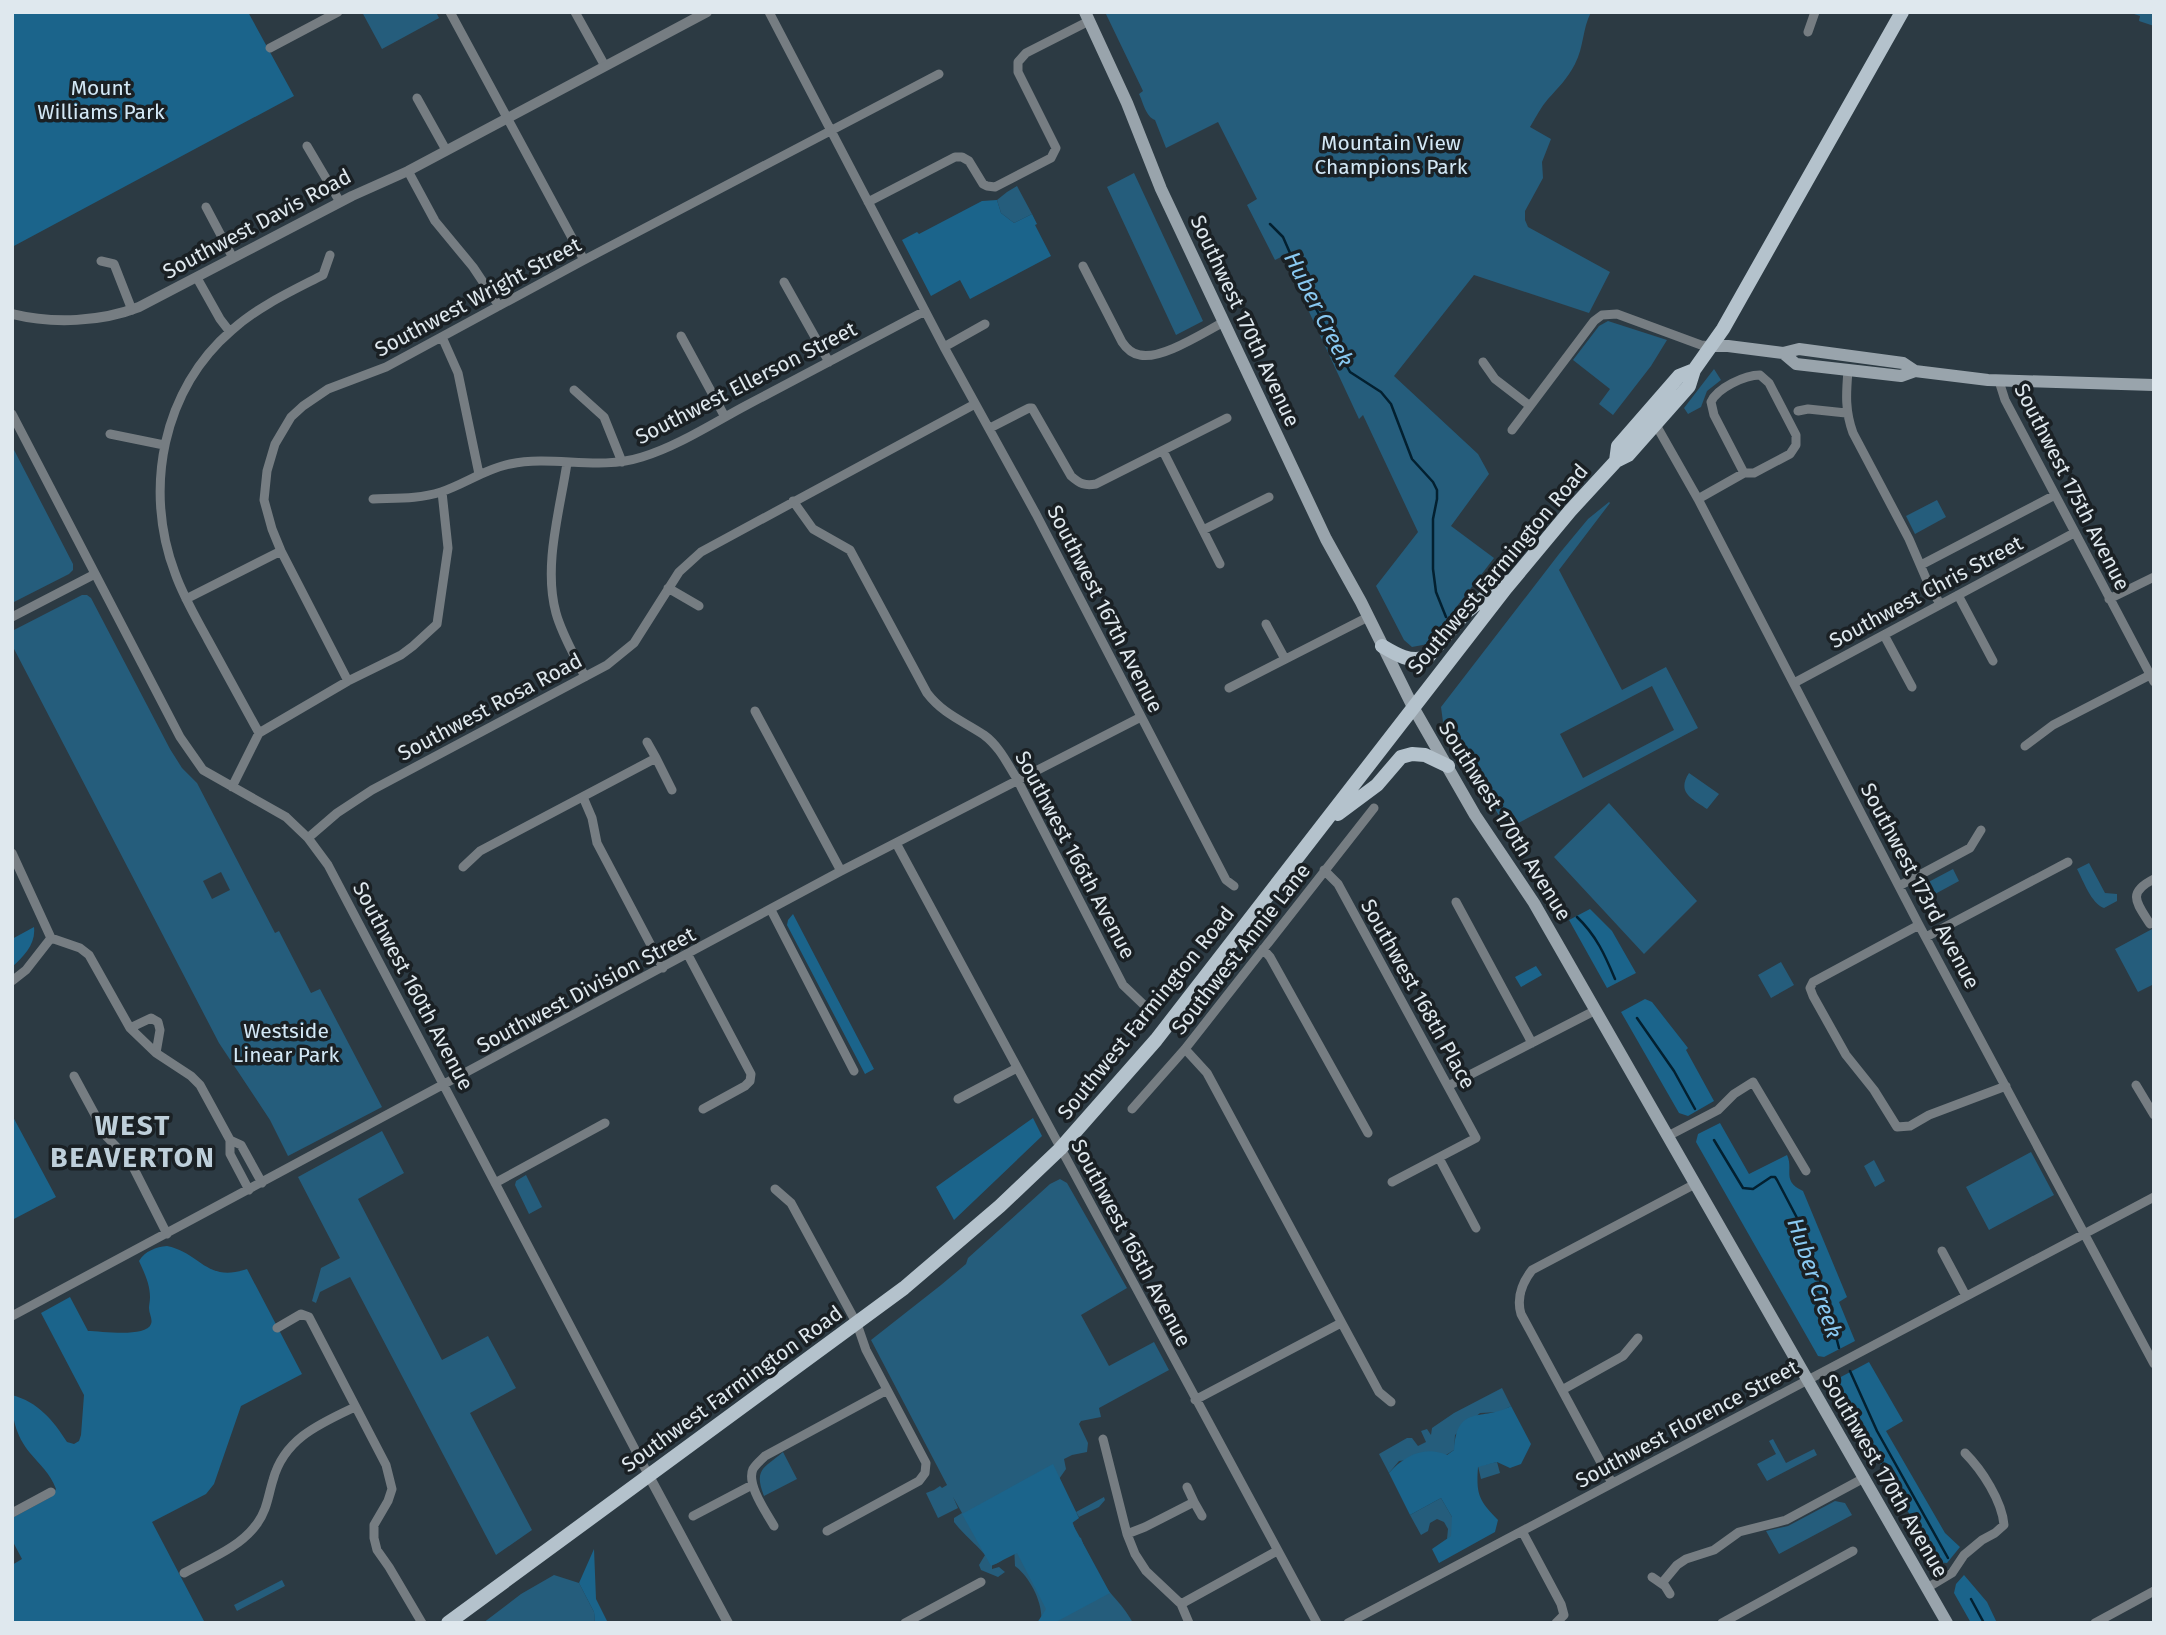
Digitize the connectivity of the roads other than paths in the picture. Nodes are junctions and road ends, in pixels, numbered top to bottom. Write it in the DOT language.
graph roads {
  1 [pos="338,12"];
  2 [pos="450,12"];
  3 [pos="575,12"];
  4 [pos="707,12"];
  5 [pos="769,12"];
  6 [pos="1815,12"];
  7 [pos="1902,12"];
  8 [pos="1087,17"];
  9 [pos="1808,32"];
  10 [pos="270,48"];
  11 [pos="605,66"];
  12 [pos="939,74"];
  13 [pos="417,98"];
  14 [pos="508,118"];
  15 [pos="831,131"];
  16 [pos="307,146"];
  17 [pos="446,150"];
  18 [pos="408,172"];
  19 [pos="340,202"];
  20 [pos="868,202"];
  21 [pos="206,207"];
  22 [pos="330,255"];
  23 [pos="233,258"];
  24 [pos="584,260"];
  25 [pos="101,261"];
  26 [pos="1083,266"];
  27 [pos="197,278"];
  28 [pos="784,282"];
  29 [pos="499,306"];
  30 [pos="132,310"];
  31 [pos="925,311"];
  32 [pos="12,314"];
  33 [pos="1224,322"];
  34 [pos="985,324"];
  35 [pos="230,332"];
  36 [pos="681,336"];
  37 [pos="442,337"];
  38 [pos="1712,346"];
  39 [pos="944,347"];
  40 [pos="1783,353"];
  41 [pos="829,362"];
  42 [pos="1483,362"];
  43 [pos="1694,370"];
  44 [pos="1848,371"];
  45 [pos="1915,371"];
  46 [pos="1999,381"];
  47 [pos="2154,385"];
  48 [pos="574,390"];
  49 [pos="975,404"];
  50 [pos="1530,406"];
  51 [pos="1798,411"];
  52 [pos="1846,413"];
  53 [pos="12,414"];
  54 [pos="725,417"];
  55 [pos="1227,418"];
  56 [pos="1656,425"];
  57 [pos="990,428"];
  58 [pos="1512,430"];
  59 [pos="110,434"];
  60 [pos="164,445"];
  61 [pos="1163,452"];
  62 [pos="1616,461"];
  63 [pos="622,462"];
  64 [pos="567,463"];
  65 [pos="479,474"];
  66 [pos="1744,474"];
  67 [pos="442,492"];
  68 [pos="2055,495"];
  69 [pos="1269,497"];
  70 [pos="373,499"];
  71 [pos="1698,499"];
  72 [pos="793,501"];
  73 [pos="1203,530"];
  74 [pos="2074,533"];
  75 [pos="281,551"];
  76 [pos="1220,565"];
  77 [pos="1525,565"];
  78 [pos="1921,565"];
  79 [pos="95,574"];
  80 [pos="2154,577"];
  81 [pos="667,588"];
  82 [pos="1958,595"];
  83 [pos="186,599"];
  84 [pos="2109,600"];
  85 [pos="1940,604"];
  86 [pos="699,606"];
  87 [pos="12,617"];
  88 [pos="1368,617"];
  89 [pos="1266,624"];
  90 [pos="1884,635"];
  91 [pos="1382,646"];
  92 [pos="1284,659"];
  93 [pos="1993,661"];
  94 [pos="585,677"];
  95 [pos="2152,678"];
  96 [pos="348,681"];
  97 [pos="1794,683"];
  98 [pos="1912,687"];
  99 [pos="1229,688"];
  100 [pos="1413,707"];
  101 [pos="755,711"];
  102 [pos="1141,717"];
  103 [pos="259,733"];
  104 [pos="647,742"];
  105 [pos="2025,746"];
  106 [pos="656,758"];
  107 [pos="1448,766"];
  108 [pos="1017,779"];
  109 [pos="232,787"];
  110 [pos="672,790"];
  111 [pos="583,797"];
  112 [pos="1374,808"];
  113 [pos="1323,826"];
  114 [pos="1981,830"];
  115 [pos="308,838"];
  116 [pos="896,843"];
  117 [pos="12,853"];
  118 [pos="2068,862"];
  119 [pos="463,867"];
  120 [pos="1324,870"];
  121 [pos="841,871"];
  122 [pos="2154,879"];
  123 [pos="1234,886"];
  124 [pos="1899,886"];
  125 [pos="1456,902"];
  126 [pos="771,910"];
  127 [pos="2150,924"];
  128 [pos="1919,925"];
  129 [pos="1926,937"];
  130 [pos="51,938"];
  131 [pos="1263,949"];
  132 [pos="688,955"];
  133 [pos="663,968"];
  134 [pos="12,981"];
  135 [pos="1145,1006"];
  136 [pos="1596,1010"];
  137 [pos="130,1028"];
  138 [pos="1532,1042"];
  139 [pos="1185,1049"];
  140 [pos="156,1053"];
  141 [pos="1017,1068"];
  142 [pos="854,1070"];
  143 [pos="74,1076"];
  144 [pos="444,1085"];
  145 [pos="2136,1085"];
  146 [pos="1448,1086"];
  147 [pos="2006,1086"];
  148 [pos="958,1099"];
  149 [pos="703,1109"];
  150 [pos="1132,1109"];
  151 [pos="2154,1115"];
  152 [pos="605,1123"];
  153 [pos="1368,1133"];
  154 [pos="1668,1136"];
  155 [pos="230,1140"];
  156 [pos="1060,1149"];
  157 [pos="1439,1158"];
  158 [pos="1806,1171"];
  159 [pos="1392,1182"];
  160 [pos="262,1183"];
  161 [pos="495,1183"];
  162 [pos="1695,1184"];
  163 [pos="775,1189"];
  164 [pos="248,1190"];
  165 [pos="2154,1197"];
  166 [pos="1476,1228"];
  167 [pos="2085,1233"];
  168 [pos="167,1234"];
  169 [pos="1942,1251"];
  170 [pos="1966,1296"];
  171 [pos="12,1316"];
  172 [pos="1341,1323"];
  173 [pos="857,1324"];
  174 [pos="276,1328"];
  175 [pos="1638,1338"];
  176 [pos="2154,1364"];
  177 [pos="1807,1380"];
  178 [pos="887,1390"];
  179 [pos="1562,1390"];
  180 [pos="1195,1399"];
  181 [pos="1391,1402"];
  182 [pos="355,1407"];
  183 [pos="1103,1439"];
  184 [pos="1965,1453"];
  185 [pos="649,1476"];
  186 [pos="1864,1478"];
  187 [pos="1612,1483"];
  188 [pos="752,1485"];
  189 [pos="1187,1488"];
  190 [pos="51,1492"];
  191 [pos="1194,1502"];
  192 [pos="12,1513"];
  193 [pos="693,1516"];
  194 [pos="1202,1516"];
  195 [pos="774,1527"];
  196 [pos="827,1531"];
  197 [pos="1522,1531"];
  198 [pos="1127,1534"];
  199 [pos="1853,1550"];
  200 [pos="1278,1551"];
  201 [pos="184,1573"];
  202 [pos="1652,1577"];
  203 [pos="981,1582"];
  204 [pos="1662,1583"];
  205 [pos="1927,1588"];
  206 [pos="2154,1591"];
  207 [pos="1670,1594"];
  208 [pos="1181,1604"];
  209 [pos="1733,1620"];
  210 [pos="422,1623"];
  211 [pos="447,1623"];
  212 [pos="728,1623"];
  213 [pos="905,1623"];
  214 [pos="1189,1623"];
  215 [pos="1317,1623"];
  216 [pos="1348,1623"];
  217 [pos="1556,1623"];
  218 [pos="1722,1623"];
  219 [pos="1947,1623"];
  220 [pos="2095,1623"];
  1 -- 10 [label="street"];
  2 -- 14 [label="street"];
  3 -- 11 [label="street"];
  4 -- 11 [label="street, Southwest Davis Road"];
  5 -- 15 [label="street, Southwest 167th Avenue"];
  6 -- 9 [label="street"];
  7 -- 38 [label="main road, Southwest Farmington Road"];
  8 -- 20 [label="street"];
  8 -- 33 [label="main road, Southwest 170th Avenue"];
  11 -- 14 [label="street, Southwest Davis Road"];
  12 -- 15 [label="street, Southwest Wright Street"];
  13 -- 17 [label="street"];
  14 -- 17 [label="street, Southwest Davis Road"];
  14 -- 24 [label="street"];
  15 -- 20 [label="street, Southwest 167th Avenue"];
  15 -- 24 [label="street, Southwest Wright Street"];
  16 -- 19 [label="street"];
  17 -- 18 [label="street, Southwest Davis Road"];
  18 -- 19 [label="street, Southwest Davis Road"];
  18 -- 29 [label="street"];
  19 -- 23 [label="street, Southwest Davis Road"];
  20 -- 31 [label="street, Southwest 167th Avenue"];
  21 -- 23 [label="street"];
  22 -- 35 [label="street"];
  23 -- 27 [label="street, Southwest Davis Road"];
  24 -- 29 [label="street, Southwest Wright Street"];
  25 -- 30 [label="street"];
  26 -- 33 [label="street"];
  27 -- 30 [label="street, Southwest Davis Road"];
  27 -- 35 [label="street"];
  28 -- 41 [label="street"];
  29 -- 37 [label="street, Southwest Wright Street"];
  30 -- 32 [label="street, Southwest Davis Road"];
  31 -- 39 [label="street, Southwest 167th Avenue"];
  31 -- 41 [label="street, Southwest Ellerson Street"];
  33 -- 88 [label="main road, Southwest 170th Avenue"];
  34 -- 39 [label="street"];
  35 -- 60 [label="street"];
  36 -- 54 [label="street"];
  37 -- 65 [label="street"];
  37 -- 75 [label="street, Southwest Wright Street"];
  38 -- 40 [label="main road"];
  38 -- 43 [label="main road, Southwest Farmington Road"];
  38 -- 50 [label="street"];
  39 -- 49 [label="street, Southwest 167th Avenue"];
  40 -- 44 [label="main road"];
  40 -- 45 [label="main road"];
  41 -- 54 [label="street, Southwest Ellerson Street"];
  42 -- 50 [label="street"];
  43 -- 56 [label="main road, Southwest Farmington Road"];
  43 -- 62 [label="main road, Southwest Farmington Road"];
  44 -- 45 [label="main road"];
  44 -- 52 [label="street"];
  45 -- 46 [label="main road"];
  46 -- 47 [label="main road"];
  46 -- 68 [label="street, Southwest 175th Avenue"];
  48 -- 63 [label="street"];
  49 -- 57 [label="street, Southwest 167th Avenue"];
  49 -- 72 [label="street, Southwest Rosa Road"];
  50 -- 58 [label="street"];
  51 -- 52 [label="street"];
  52 -- 78 [label="street"];
  53 -- 79 [label="street, Southwest 160th Avenue"];
  54 -- 63 [label="street, Southwest Ellerson Street"];
  55 -- 61 [label="street"];
  56 -- 62 [label="main road, Southwest Farmington Road"];
  56 -- 71 [label="street, Southwest 173rd Avenue"];
  57 -- 61 [label="street"];
  57 -- 102 [label="street, Southwest 167th Avenue"];
  59 -- 60 [label="street"];
  60 -- 83 [label="street"];
  61 -- 73 [label="street"];
  62 -- 77 [label="main road, Southwest Farmington Road"];
  63 -- 64 [label="street, Southwest Ellerson Street"];
  64 -- 65 [label="street, Southwest Ellerson Street"];
  64 -- 94 [label="street"];
  65 -- 67 [label="street, Southwest Ellerson Street"];
  66 -- 66 [label="street"];
  66 -- 71 [label="street"];
  67 -- 70 [label="street, Southwest Ellerson Street"];
  67 -- 96 [label="street"];
  68 -- 74 [label="street, Southwest 175th Avenue"];
  68 -- 78 [label="street"];
  69 -- 73 [label="street"];
  71 -- 97 [label="street, Southwest 173rd Avenue"];
  72 -- 81 [label="street, Southwest Rosa Road"];
  72 -- 108 [label="street, Southwest 166th Avenue"];
  73 -- 76 [label="street"];
  74 -- 82 [label="street, Southwest Chris Street"];
  74 -- 84 [label="street, Southwest 175th Avenue"];
  75 -- 83 [label="street"];
  75 -- 96 [label="street, Southwest Wright Street"];
  77 -- 91 [label="main road"];
  77 -- 100 [label="main road, Southwest Farmington Road"];
  78 -- 85 [label="street"];
  79 -- 87 [label="street"];
  79 -- 109 [label="street, Southwest 160th Avenue"];
  80 -- 84 [label="street"];
  81 -- 86 [label="street"];
  81 -- 94 [label="street, Southwest Rosa Road"];
  82 -- 85 [label="street, Southwest Chris Street"];
  82 -- 93 [label="street"];
  83 -- 103 [label="street"];
  84 -- 95 [label="street, Southwest 175th Avenue"];
  85 -- 90 [label="street, Southwest Chris Street"];
  88 -- 91 [label="main road, Southwest 170th Avenue"];
  88 -- 92 [label="street"];
  89 -- 92 [label="street"];
  90 -- 97 [label="street, Southwest Chris Street"];
  90 -- 98 [label="street"];
  91 -- 100 [label="main road, Southwest 170th Avenue"];
  92 -- 99 [label="street"];
  94 -- 115 [label="street, Southwest Rosa Road"];
  95 -- 105 [label="street"];
  96 -- 103 [label="street"];
  97 -- 124 [label="street, Southwest 173rd Avenue"];
  100 -- 107 [label="main road, Southwest 170th Avenue"];
  100 -- 113 [label="main road, Southwest Farmington Road"];
  101 -- 121 [label="street"];
  102 -- 108 [label="street, Southwest Division Street"];
  102 -- 123 [label="street, Southwest 167th Avenue"];
  103 -- 109 [label="street"];
  104 -- 106 [label="street"];
  106 -- 110 [label="street"];
  106 -- 111 [label="street"];
  107 -- 113 [label="main road"];
  107 -- 136 [label="main road, Southwest 170th Avenue"];
  108 -- 116 [label="street, Southwest Division Street"];
  108 -- 135 [label="street, Southwest 166th Avenue"];
  109 -- 115 [label="street, Southwest 160th Avenue"];
  111 -- 119 [label="street"];
  111 -- 133 [label="street"];
  112 -- 120 [label="street, Southwest Annie Lane"];
  113 -- 156 [label="main road, Southwest Farmington Road"];
  114 -- 124 [label="street"];
  115 -- 144 [label="street, Southwest 160th Avenue"];
  116 -- 121 [label="street, Southwest Division Street"];
  116 -- 141 [label="street, Southwest 165th Avenue"];
  117 -- 130 [label="street"];
  118 -- 129 [label="street"];
  120 -- 131 [label="street, Southwest Annie Lane"];
  120 -- 146 [label="street, Southwest 168th Place"];
  121 -- 126 [label="street, Southwest Division Street"];
  122 -- 127 [label="street"];
  124 -- 128 [label="street, Southwest 173rd Avenue"];
  125 -- 138 [label="street"];
  126 -- 132 [label="street, Southwest Division Street"];
  126 -- 142 [label="street"];
  128 -- 129 [label="street, Southwest 173rd Avenue"];
  128 -- 147 [label="street"];
  129 -- 147 [label="street, Southwest 173rd Avenue"];
  130 -- 134 [label="street"];
  130 -- 137 [label="street"];
  131 -- 139 [label="street, Southwest Annie Lane"];
  131 -- 153 [label="street"];
  132 -- 133 [label="street, Southwest Division Street"];
  132 -- 149 [label="street"];
  133 -- 144 [label="street, Southwest Division Street"];
  136 -- 138 [label="street"];
  136 -- 154 [label="main road, Southwest 170th Avenue"];
  137 -- 140 [label="street"];
  137 -- 140 [label="street"];
  138 -- 146 [label="street"];
  139 -- 150 [label="street, Southwest Annie Lane"];
  139 -- 172 [label="street"];
  140 -- 155 [label="street"];
  141 -- 148 [label="street"];
  141 -- 156 [label="street, Southwest 165th Avenue"];
  143 -- 168 [label="street"];
  144 -- 160 [label="street, Southwest Division Street"];
  144 -- 161 [label="street, Southwest 160th Avenue"];
  145 -- 151 [label="street"];
  146 -- 157 [label="street, Southwest 168th Place"];
  147 -- 167 [label="street, Southwest 173rd Avenue"];
  152 -- 161 [label="street"];
  154 -- 158 [label="street"];
  154 -- 162 [label="main road, Southwest 170th Avenue"];
  155 -- 160 [label="street"];
  155 -- 164 [label="street"];
  156 -- 173 [label="main road, Southwest Farmington Road"];
  156 -- 180 [label="street, Southwest 165th Avenue"];
  157 -- 159 [label="street"];
  157 -- 166 [label="street"];
  160 -- 164 [label="street, Southwest Division Street"];
  161 -- 185 [label="street, Southwest 160th Avenue"];
  162 -- 177 [label="main road, Southwest 170th Avenue"];
  162 -- 179 [label="street"];
  163 -- 173 [label="street"];
  164 -- 168 [label="street, Southwest Division Street"];
  165 -- 167 [label="street, Southwest Florence Street"];
  167 -- 170 [label="street, Southwest Florence Street"];
  167 -- 176 [label="street, Southwest 173rd Avenue"];
  168 -- 171 [label="street, Southwest Division Street"];
  169 -- 170 [label="street"];
  170 -- 177 [label="street, Southwest Florence Street"];
  172 -- 180 [label="street"];
  172 -- 181 [label="street"];
  173 -- 178 [label="street"];
  173 -- 185 [label="main road, Southwest Farmington Road"];
  174 -- 182 [label="street"];
  175 -- 179 [label="street"];
  177 -- 186 [label="main road, Southwest 170th Avenue"];
  177 -- 187 [label="street, Southwest Florence Street"];
  178 -- 188 [label="street"];
  178 -- 196 [label="street"];
  179 -- 187 [label="street"];
  180 -- 200 [label="street, Southwest 165th Avenue"];
  182 -- 201 [label="street"];
  182 -- 210 [label="street"];
  183 -- 198 [label="street"];
  184 -- 205 [label="street"];
  185 -- 211 [label="main road, Southwest Farmington Road"];
  185 -- 212 [label="street, Southwest 160th Avenue"];
  186 -- 204 [label="street"];
  186 -- 205 [label="main road, Southwest 170th Avenue"];
  187 -- 197 [label="street, Southwest Florence Street"];
  188 -- 193 [label="street"];
  188 -- 195 [label="street"];
  189 -- 191 [label="street"];
  190 -- 192 [label="street"];
  191 -- 194 [label="street"];
  191 -- 198 [label="street"];
  197 -- 216 [label="street, Southwest Florence Street"];
  197 -- 217 [label="street"];
  198 -- 208 [label="street"];
  199 -- 209 [label="street"];
  200 -- 208 [label="street"];
  200 -- 215 [label="street, Southwest 165th Avenue"];
  202 -- 204 [label="street"];
  203 -- 213 [label="street"];
  204 -- 207 [label="street"];
  205 -- 219 [label="main road, Southwest 170th Avenue"];
  206 -- 220 [label="street"];
  208 -- 214 [label="street"];
  209 -- 218 [label="street"];
}
